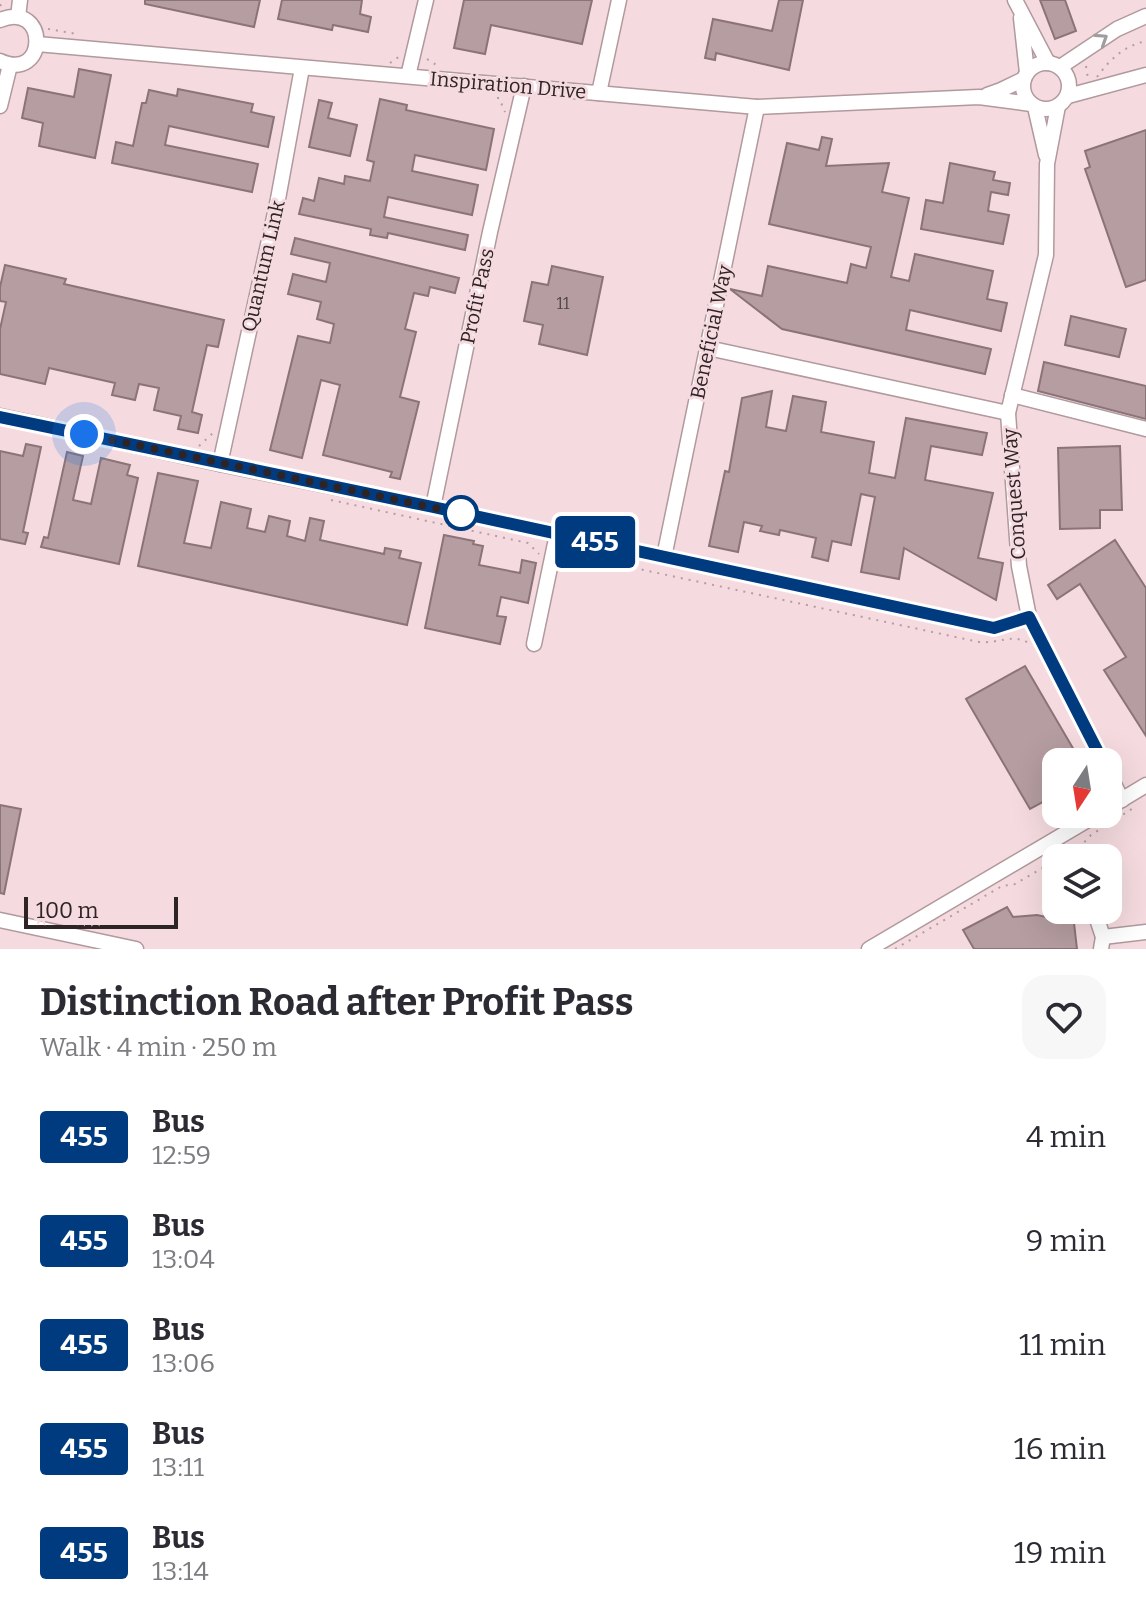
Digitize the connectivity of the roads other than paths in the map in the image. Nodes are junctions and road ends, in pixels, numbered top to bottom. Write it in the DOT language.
graph roads {
  1 [pos="20,0"];
  2 [pos="426,0"];
  3 [pos="619,0"];
  4 [pos="1018,7"];
  5 [pos="1146,16"];
  6 [pos="18,17"];
  7 [pos="0,20"];
  8 [pos="37,44"];
  9 [pos="5,63"];
  10 [pos="1054,65"];
  11 [pos="302,68"];
  12 [pos="1146,75"];
  13 [pos="408,76"];
  14 [pos="1025,76"];
  15 [pos="524,86"];
  16 [pos="599,93"];
  17 [pos="979,97"];
  18 [pos="1063,101"];
  19 [pos="1033,105"];
  20 [pos="0,106"];
  21 [pos="757,107"];
  22 [pos="1047,164"];
  23 [pos="708,348"];
  24 [pos="1012,395"];
  25 [pos="1008,413"];
  26 [pos="0,416"];
  27 [pos="1146,429"];
  28 [pos="220,464"];
  29 [pos="433,507"];
  30 [pos="557,534"];
  31 [pos="664,557"];
  32 [pos="1029,617"];
  33 [pos="534,644"];
  34 [pos="1096,748"];
  35 [pos="1146,785"];
  36 [pos="1122,800"];
  37 [pos="1075,828"];
  38 [pos="1052,842"];
  39 [pos="0,920"];
  40 [pos="1146,932"];
  41 [pos="1102,943"];
  42 [pos="136,949"];
  43 [pos="869,949"];
  1 -- 6 [label="street"];
  2 -- 13 [label="street"];
  3 -- 16 [label="street"];
  4 -- 10 [label="street"];
  4 -- 14 [label="street"];
  10 -- 5 [label="street, one-way"];
  6 -- 7 [label="street"];
  6 -- 8 [label="street"];
  8 -- 9 [label="street"];
  8 -- 11 [label="street, Inspiration Drive"];
  9 -- 20 [label="street"];
  10 -- 14 [label="street"];
  10 -- 18 [label="street"];
  11 -- 13 [label="street, Inspiration Drive"];
  11 -- 28 [label="street, Quantum Link"];
  12 -- 18 [label="street"];
  13 -- 15 [label="street, Inspiration Drive"];
  14 -- 17 [label="street, Inspiration Drive"];
  14 -- 19 [label="street"];
  15 -- 16 [label="street, Inspiration Drive"];
  15 -- 29 [label="street, Profit Pass"];
  16 -- 21 [label="street, Inspiration Drive"];
  17 -- 19 [label="street, Inspiration Drive"];
  17 -- 21 [label="street, Inspiration Drive"];
  18 -- 19 [label="street"];
  18 -- 22 [label="street, Conquest Way"];
  19 -- 22 [label="street, Conquest Way"];
  21 -- 23 [label="street, Beneficial Way"];
  22 -- 24 [label="street, Conquest Way"];
  23 -- 25 [label="street"];
  23 -- 31 [label="street, Beneficial Way"];
  24 -- 25 [label="street, Conquest Way"];
  24 -- 27 [label="street"];
  25 -- 32 [label="street, Conquest Way"];
  26 -- 28 [label="street"];
  28 -- 29 [label="street"];
  29 -- 30 [label="street"];
  30 -- 31 [label="street"];
  30 -- 33 [label="street"];
  31 -- 32 [label="street"];
  32 -- 34 [label="street, Conquest Way"];
  35 -- 36 [label="street"];
  37 -- 38 [label="street"];
  38 -- 43 [label="street"];
  39 -- 42 [label="street"];
  40 -- 41 [label="street"];
}
